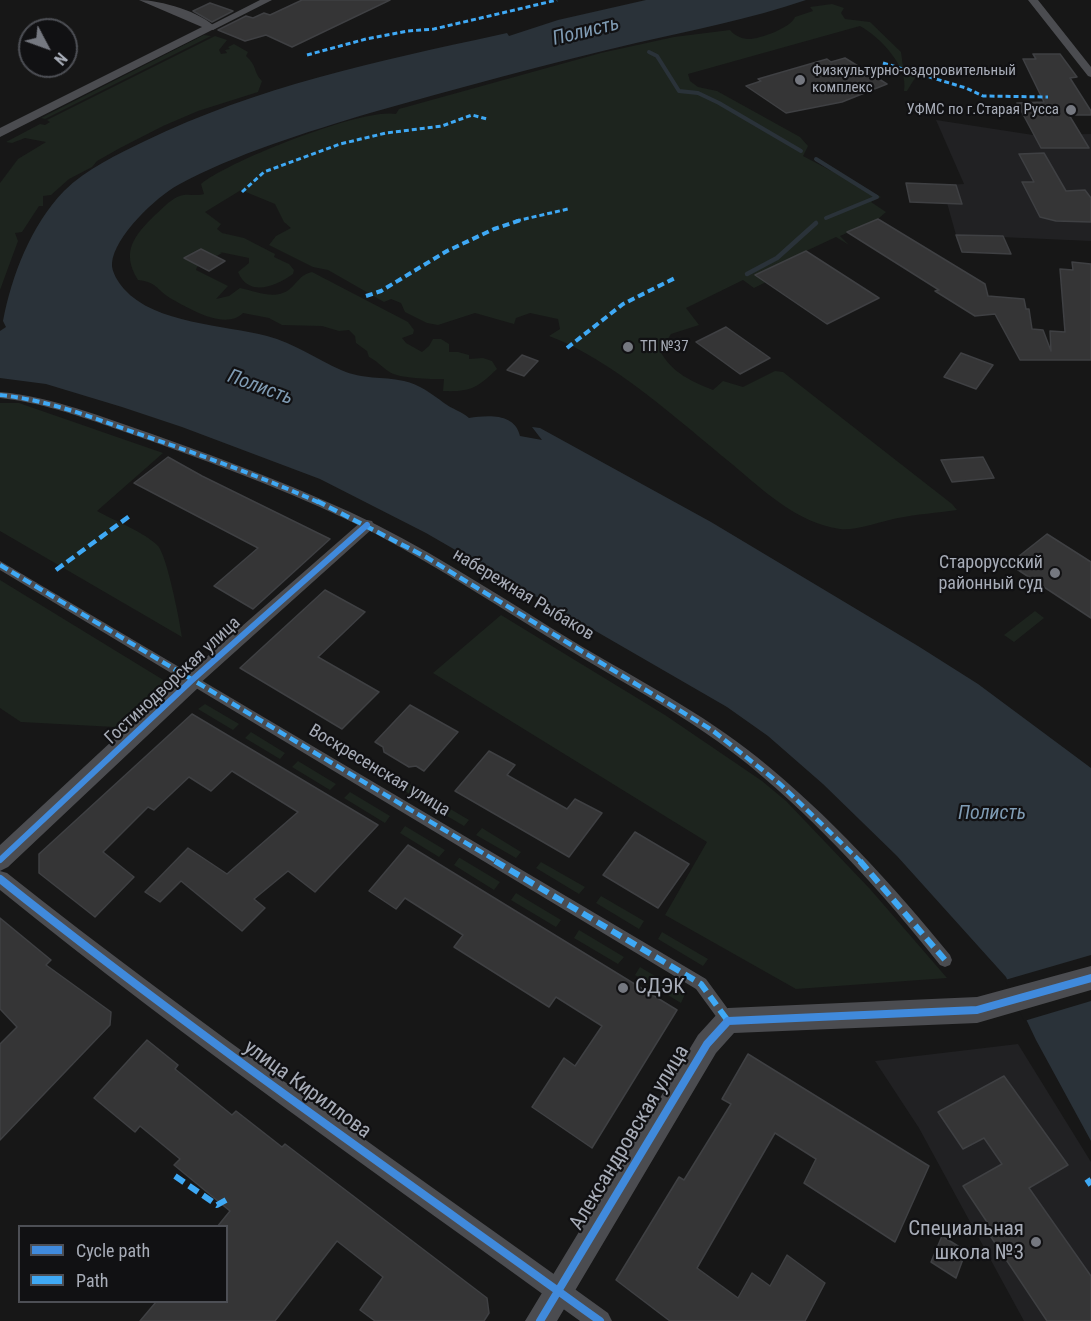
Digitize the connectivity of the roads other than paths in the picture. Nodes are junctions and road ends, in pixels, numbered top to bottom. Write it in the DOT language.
graph roads {
  1 [pos="145,0"];
  2 [pos="267,0"];
  3 [pos="1033,0"];
  4 [pos="210,28"];
  5 [pos="1091,74"];
  6 [pos="0,133"];
  7 [pos="0,395"];
  8 [pos="367,525"];
  9 [pos="0,565"];
  10 [pos="191,681"];
  11 [pos="0,860"];
  12 [pos="0,879"];
  13 [pos="945,960"];
  14 [pos="1091,978"];
  15 [pos="728,1021"];
  16 [pos="559,1290"];
  17 [pos="540,1321"];
  18 [pos="600,1321"];
  1 -- 4 [label="street"];
  2 -- 4 [label="street"];
  3 -- 5 [label="street"];
  4 -- 6 [label="street"];
  7 -- 8 [label="street, набережная Рыбаков"];
  8 -- 10 [label="street, Гостинодворская улица"];
  8 -- 13 [label="street, набережная Рыбаков"];
  9 -- 10 [label="street, Воскресенская улица"];
  10 -- 11 [label="street, Гостинодворская улица"];
  10 -- 15 [label="street, Воскресенская улица"];
  12 -- 16 [label="street, улица Кириллова"];
  14 -- 15 [label="street"];
  15 -- 16 [label="street, Александровская улица"];
  16 -- 17 [label="street, Александровская улица"];
  16 -- 18 [label="street, улица Кириллова"];
}
